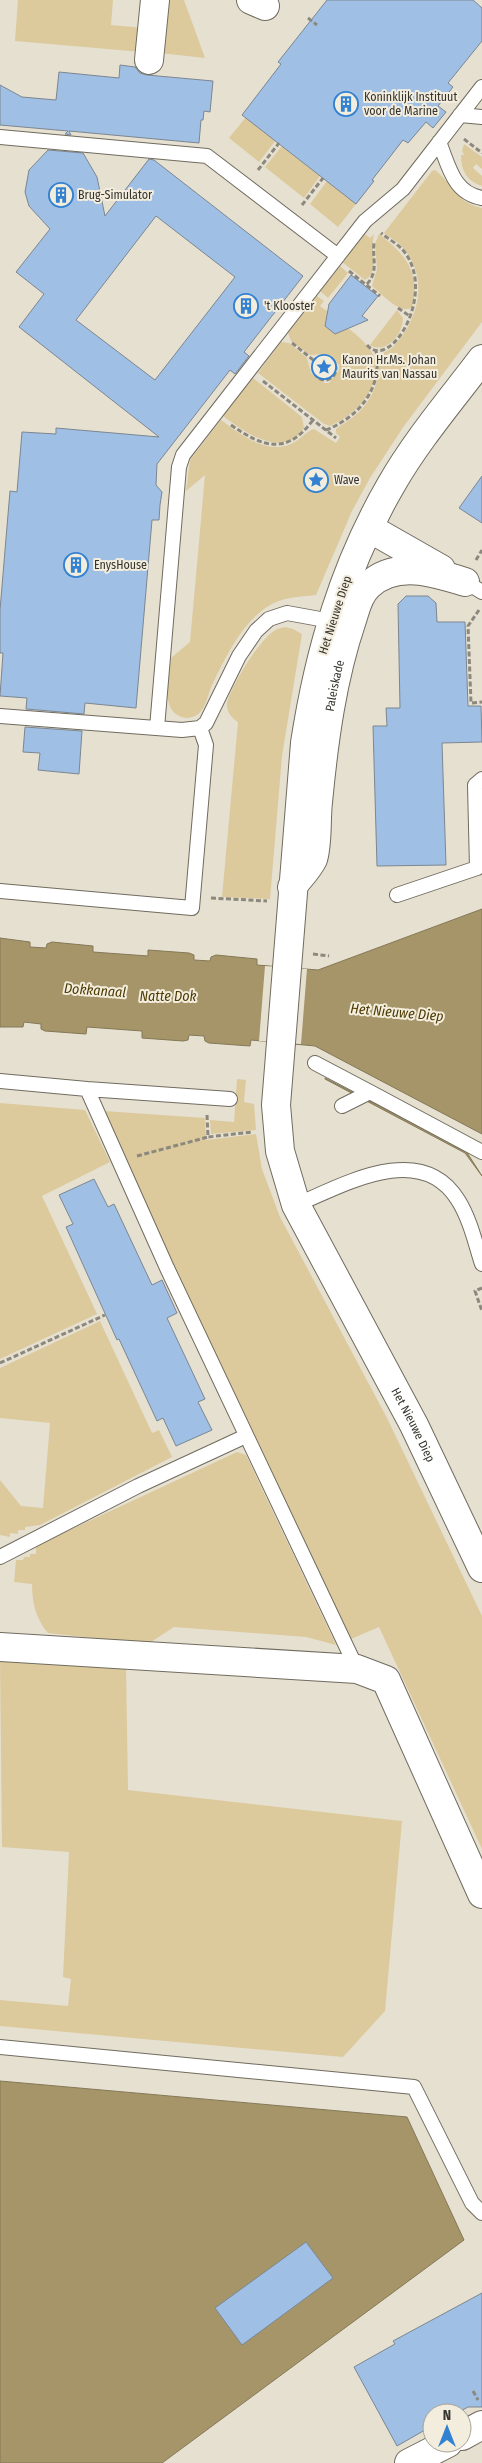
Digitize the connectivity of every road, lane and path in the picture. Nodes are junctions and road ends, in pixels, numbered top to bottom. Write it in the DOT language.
graph roads {
  1 [pos="152,6"];
  2 [pos="308,18"];
  3 [pos="317,25"];
  4 [pos="149,60"];
  5 [pos="482,87"];
  6 [pos="460,115"];
  7 [pos="482,117"];
  8 [pos="0,138"];
  9 [pos="440,142"];
  10 [pos="279,143"];
  11 [pos="323,178"];
  12 [pos="246,186"];
  13 [pos="482,198"];
  14 [pos="290,220"];
  15 [pos="336,258"];
  16 [pos="367,284"];
  17 [pos="380,296"];
  18 [pos="398,308"];
  19 [pos="411,317"];
  20 [pos="278,332"];
  21 [pos="367,345"];
  22 [pos="376,351"];
  23 [pos="482,359"];
  24 [pos="317,363"];
  25 [pos="248,370"];
  26 [pos="215,413"];
  27 [pos="313,420"];
  28 [pos="326,430"];
  29 [pos="336,438"];
  30 [pos="369,528"];
  31 [pos="482,550"];
  32 [pos="478,556"];
  33 [pos="476,592"];
  34 [pos="331,622"];
  35 [pos="482,702"];
  36 [pos="0,716"];
  37 [pos="157,728"];
  38 [pos="200,728"];
  39 [pos="482,779"];
  40 [pos="292,887"];
  41 [pos="0,891"];
  42 [pos="397,895"];
  43 [pos="226,899"];
  44 [pos="270,902"];
  45 [pos="317,954"];
  46 [pos="329,956"];
  47 [pos="315,1064"];
  48 [pos="0,1082"];
  49 [pos="87,1089"];
  50 [pos="370,1092"];
  51 [pos="208,1098"];
  52 [pos="230,1099"];
  53 [pos="342,1106"];
  54 [pos="256,1132"];
  55 [pos="208,1137"];
  56 [pos="482,1152"];
  57 [pos="119,1160"];
  58 [pos="296,1205"];
  59 [pos="482,1264"];
  60 [pos="482,1288"];
  61 [pos="482,1311"];
  62 [pos="105,1315"];
  63 [pos="0,1363"];
  64 [pos="246,1436"];
  65 [pos="0,1557"];
  66 [pos="482,1568"];
  67 [pos="0,1647"];
  68 [pos="357,1670"];
  69 [pos="482,1894"];
  70 [pos="0,2047"];
  71 [pos="482,2213"];
  72 [pos="473,2391"];
  73 [pos="476,2396"];
  74 [pos="428,2453"];
  75 [pos="408,2463"];
  1 -- 4 [label="street"];
  2 -- 3 [label="path"];
  5 -- 6 [label="lane"];
  6 -- 7 [label="lane"];
  6 -- 9 [label="lane"];
  8 -- 12 [label="lane"];
  9 -- 13 [label="lane"];
  9 -- 15 [label="lane"];
  10 -- 12 [label="path"];
  11 -- 14 [label="path"];
  12 -- 14 [label="lane"];
  14 -- 15 [label="lane"];
  15 -- 16 [label="path"];
  15 -- 20 [label="lane"];
  16 -- 17 [label="path"];
  16 -- 19 [label="path"];
  18 -- 19 [label="path"];
  19 -- 22 [label="path"];
  20 -- 24 [label="path"];
  20 -- 25 [label="lane"];
  21 -- 22 [label="path"];
  22 -- 28 [label="path"];
  23 -- 30 [label="street, Het Nieuwe Diep"];
  24 -- 24 [label="path"];
  25 -- 26 [label="lane"];
  25 -- 27 [label="path"];
  26 -- 27 [label="path"];
  26 -- 37 [label="lane"];
  27 -- 28 [label="path"];
  28 -- 29 [label="path"];
  30 -- 33 [label="street"];
  30 -- 34 [label="street, Het Nieuwe Diep"];
  31 -- 32 [label="path"];
  33 -- 35 [label="path"];
  33 -- 40 [label="street, Paleiskade"];
  34 -- 38 [label="lane"];
  34 -- 40 [label="street, Het Nieuwe Diep"];
  36 -- 37 [label="lane"];
  37 -- 38 [label="lane"];
  38 -- 41 [label="lane"];
  39 -- 42 [label="lane"];
  40 -- 58 [label="street, Het Nieuwe Diep"];
  43 -- 44 [label="path"];
  45 -- 46 [label="path"];
  47 -- 50 [label="lane"];
  48 -- 49 [label="lane"];
  49 -- 51 [label="lane"];
  49 -- 57 [label="lane"];
  50 -- 53 [label="lane"];
  50 -- 56 [label="lane"];
  51 -- 52 [label="lane"];
  51 -- 55 [label="path"];
  54 -- 55 [label="path"];
  55 -- 57 [label="path"];
  57 -- 64 [label="lane"];
  58 -- 59 [label="lane"];
  58 -- 66 [label="street, Het Nieuwe Diep"];
  60 -- 61 [label="path"];
  62 -- 63 [label="path"];
  64 -- 65 [label="lane"];
  64 -- 68 [label="lane"];
  67 -- 68 [label="street"];
  68 -- 69 [label="street"];
  70 -- 71 [label="lane"];
  72 -- 73 [label="path"];
  74 -- 75 [label="street"];
}
